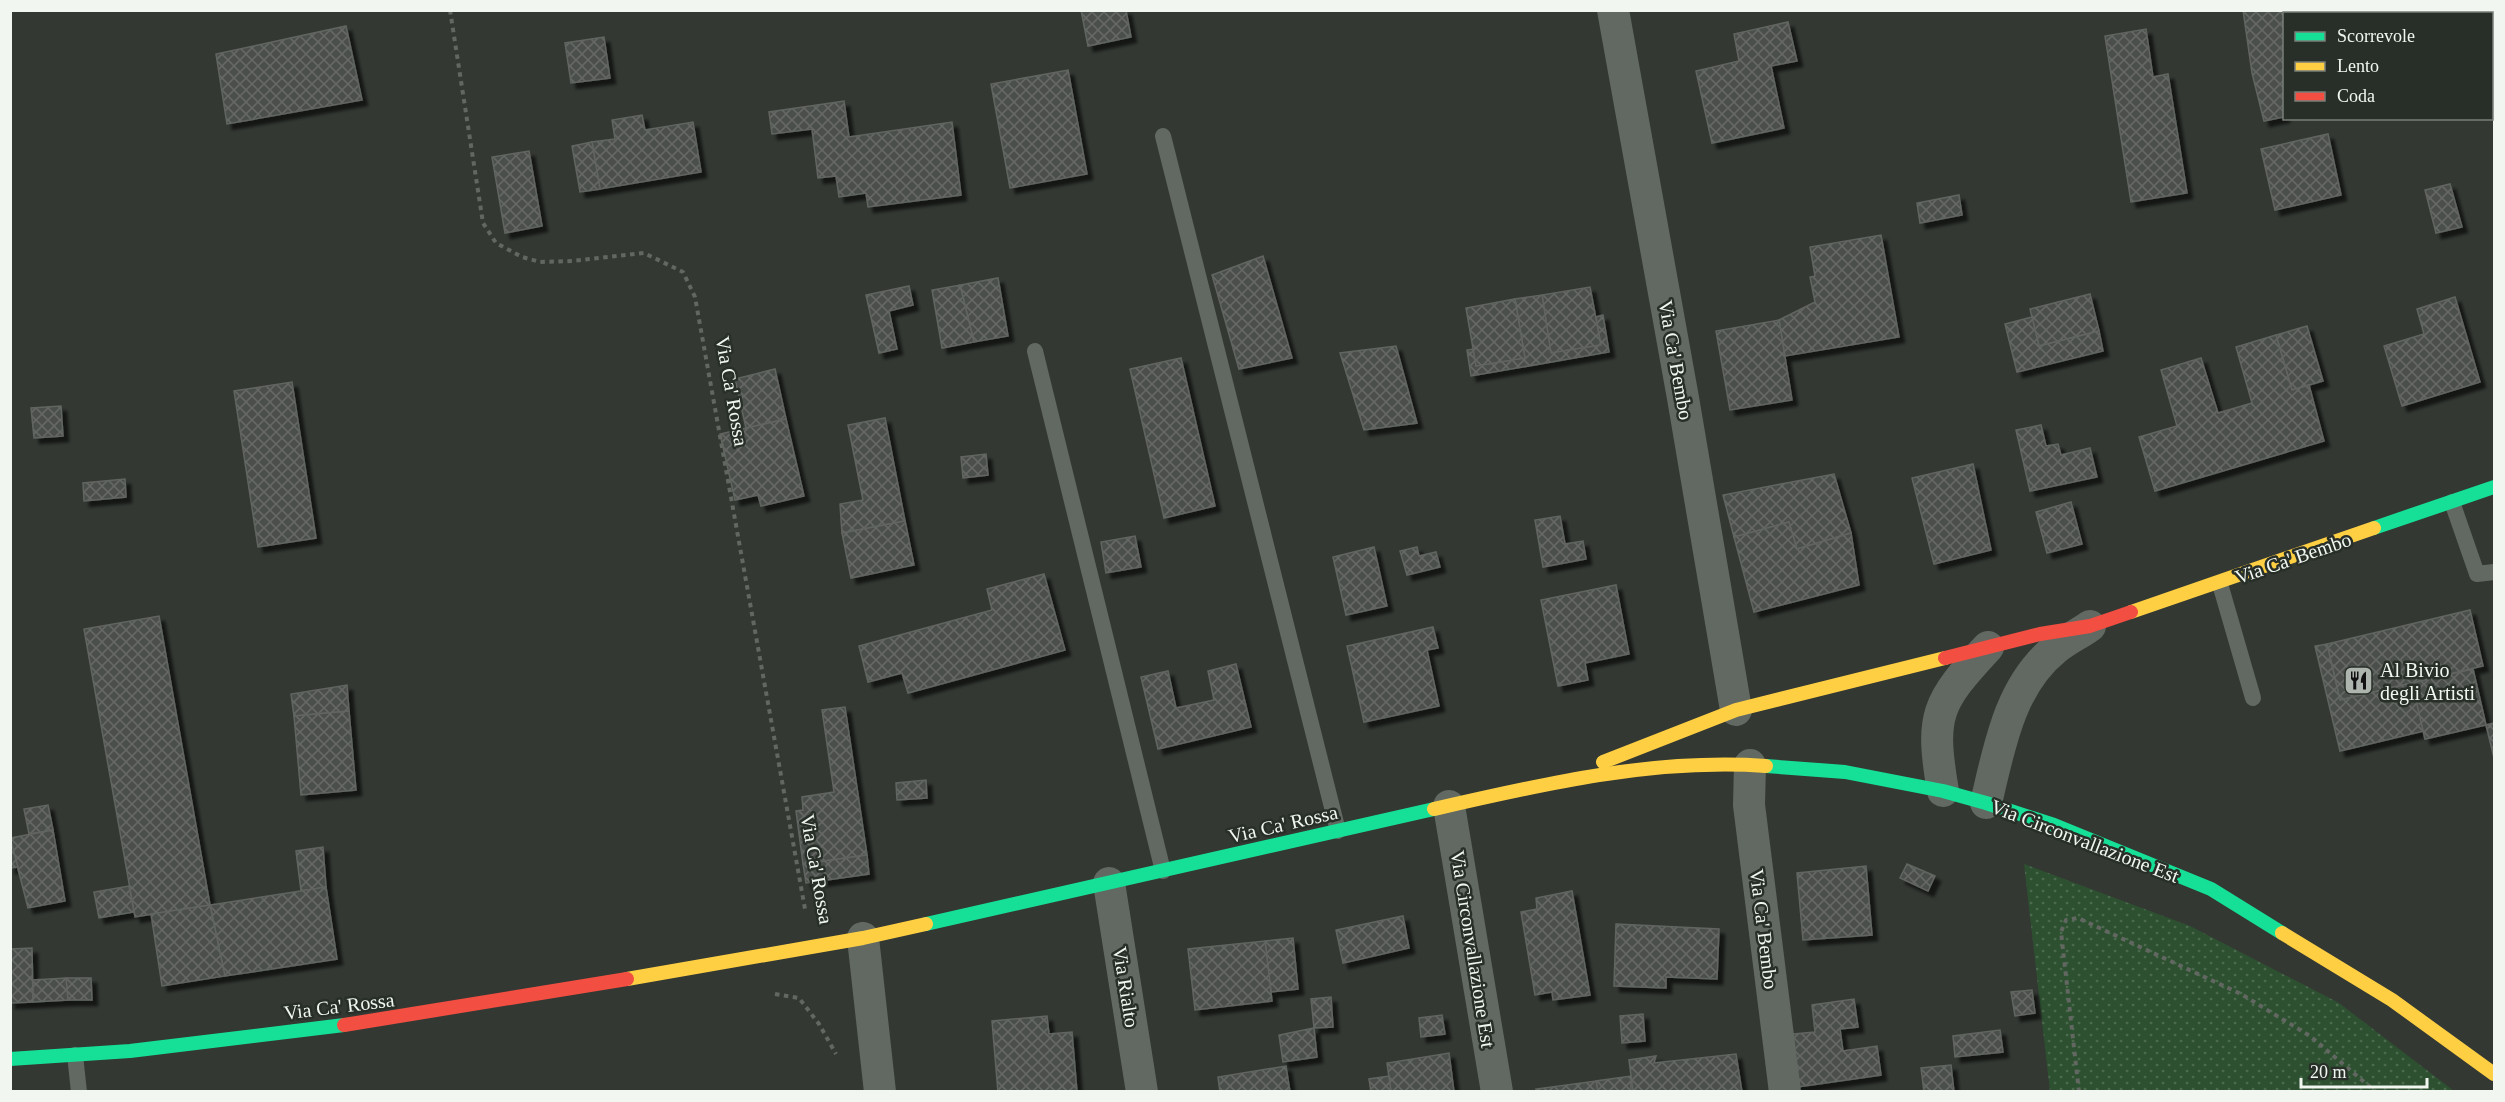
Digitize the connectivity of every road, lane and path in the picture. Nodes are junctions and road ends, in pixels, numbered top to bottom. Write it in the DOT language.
graph roads {
  1 [pos="450,10"];
  2 [pos="1613,10"];
  3 [pos="1162,136"];
  4 [pos="1035,351"];
  5 [pos="2494,487"];
  6 [pos="2452,502"];
  7 [pos="2494,572"];
  8 [pos="2220,584"];
  9 [pos="2090,626"];
  10 [pos="1989,646"];
  11 [pos="2253,698"];
  12 [pos="1736,710"];
  13 [pos="1750,765"];
  14 [pos="1551,782"];
  15 [pos="1943,791"];
  16 [pos="1986,804"];
  17 [pos="1449,806"];
  18 [pos="1338,831"];
  19 [pos="1163,871"];
  20 [pos="1109,883"];
  21 [pos="863,938"];
  22 [pos="812,947"];
  23 [pos="769,994"];
  24 [pos="75,1055"];
  25 [pos="10,1059"];
  26 [pos="838,1061"];
  27 [pos="2494,1074"];
  28 [pos="79,1092"];
  29 [pos="880,1092"];
  30 [pos="1142,1092"];
  31 [pos="1497,1092"];
  32 [pos="1785,1092"];
  33 [pos="2079,1092"];
  34 [pos="2376,1092"];
  1 -- 22 [label="path, Via Ca' Rossa"];
  2 -- 12 [label="street, Via Ca' Bembo"];
  3 -- 18 [label="lane"];
  4 -- 19 [label="lane"];
  5 -- 6 [label="street, Via Ca' Bembo"];
  6 -- 7 [label="lane"];
  6 -- 8 [label="street, Via Ca' Bembo"];
  8 -- 9 [label="street, Via Ca' Bembo"];
  8 -- 11 [label="lane"];
  9 -- 10 [label="street, Via Ca' Bembo"];
  9 -- 16 [label="street, Via Ca' Bembo"];
  10 -- 12 [label="street, Via Ca' Bembo"];
  10 -- 15 [label="street"];
  12 -- 14 [label="street, Via Ca' Bembo"];
  13 -- 14 [label="street, Via Circonvallazione Est"];
  13 -- 15 [label="street, Via Circonvallazione Est"];
  13 -- 32 [label="street, Via Ca' Bembo"];
  14 -- 17 [label="street, Via Ca' Rossa"];
  15 -- 16 [label="street, Via Circonvallazione Est"];
  16 -- 27 [label="street, Via Circonvallazione Est"];
  17 -- 18 [label="street, Via Ca' Rossa"];
  17 -- 31 [label="street, Via Circonvallazione Est"];
  18 -- 19 [label="street, Via Ca' Rossa"];
  19 -- 20 [label="street, Via Ca' Rossa"];
  20 -- 21 [label="street, Via Ca' Rossa"];
  20 -- 30 [label="street, Via Rialto"];
  21 -- 22 [label="street, Via Ca' Rossa"];
  21 -- 29 [label="street"];
  22 -- 24 [label="street, Via Ca' Rossa"];
  23 -- 26 [label="path"];
  24 -- 25 [label="street, Via Ca' Rossa"];
  24 -- 28 [label="lane"];
  33 -- 34 [label="path"];
}
